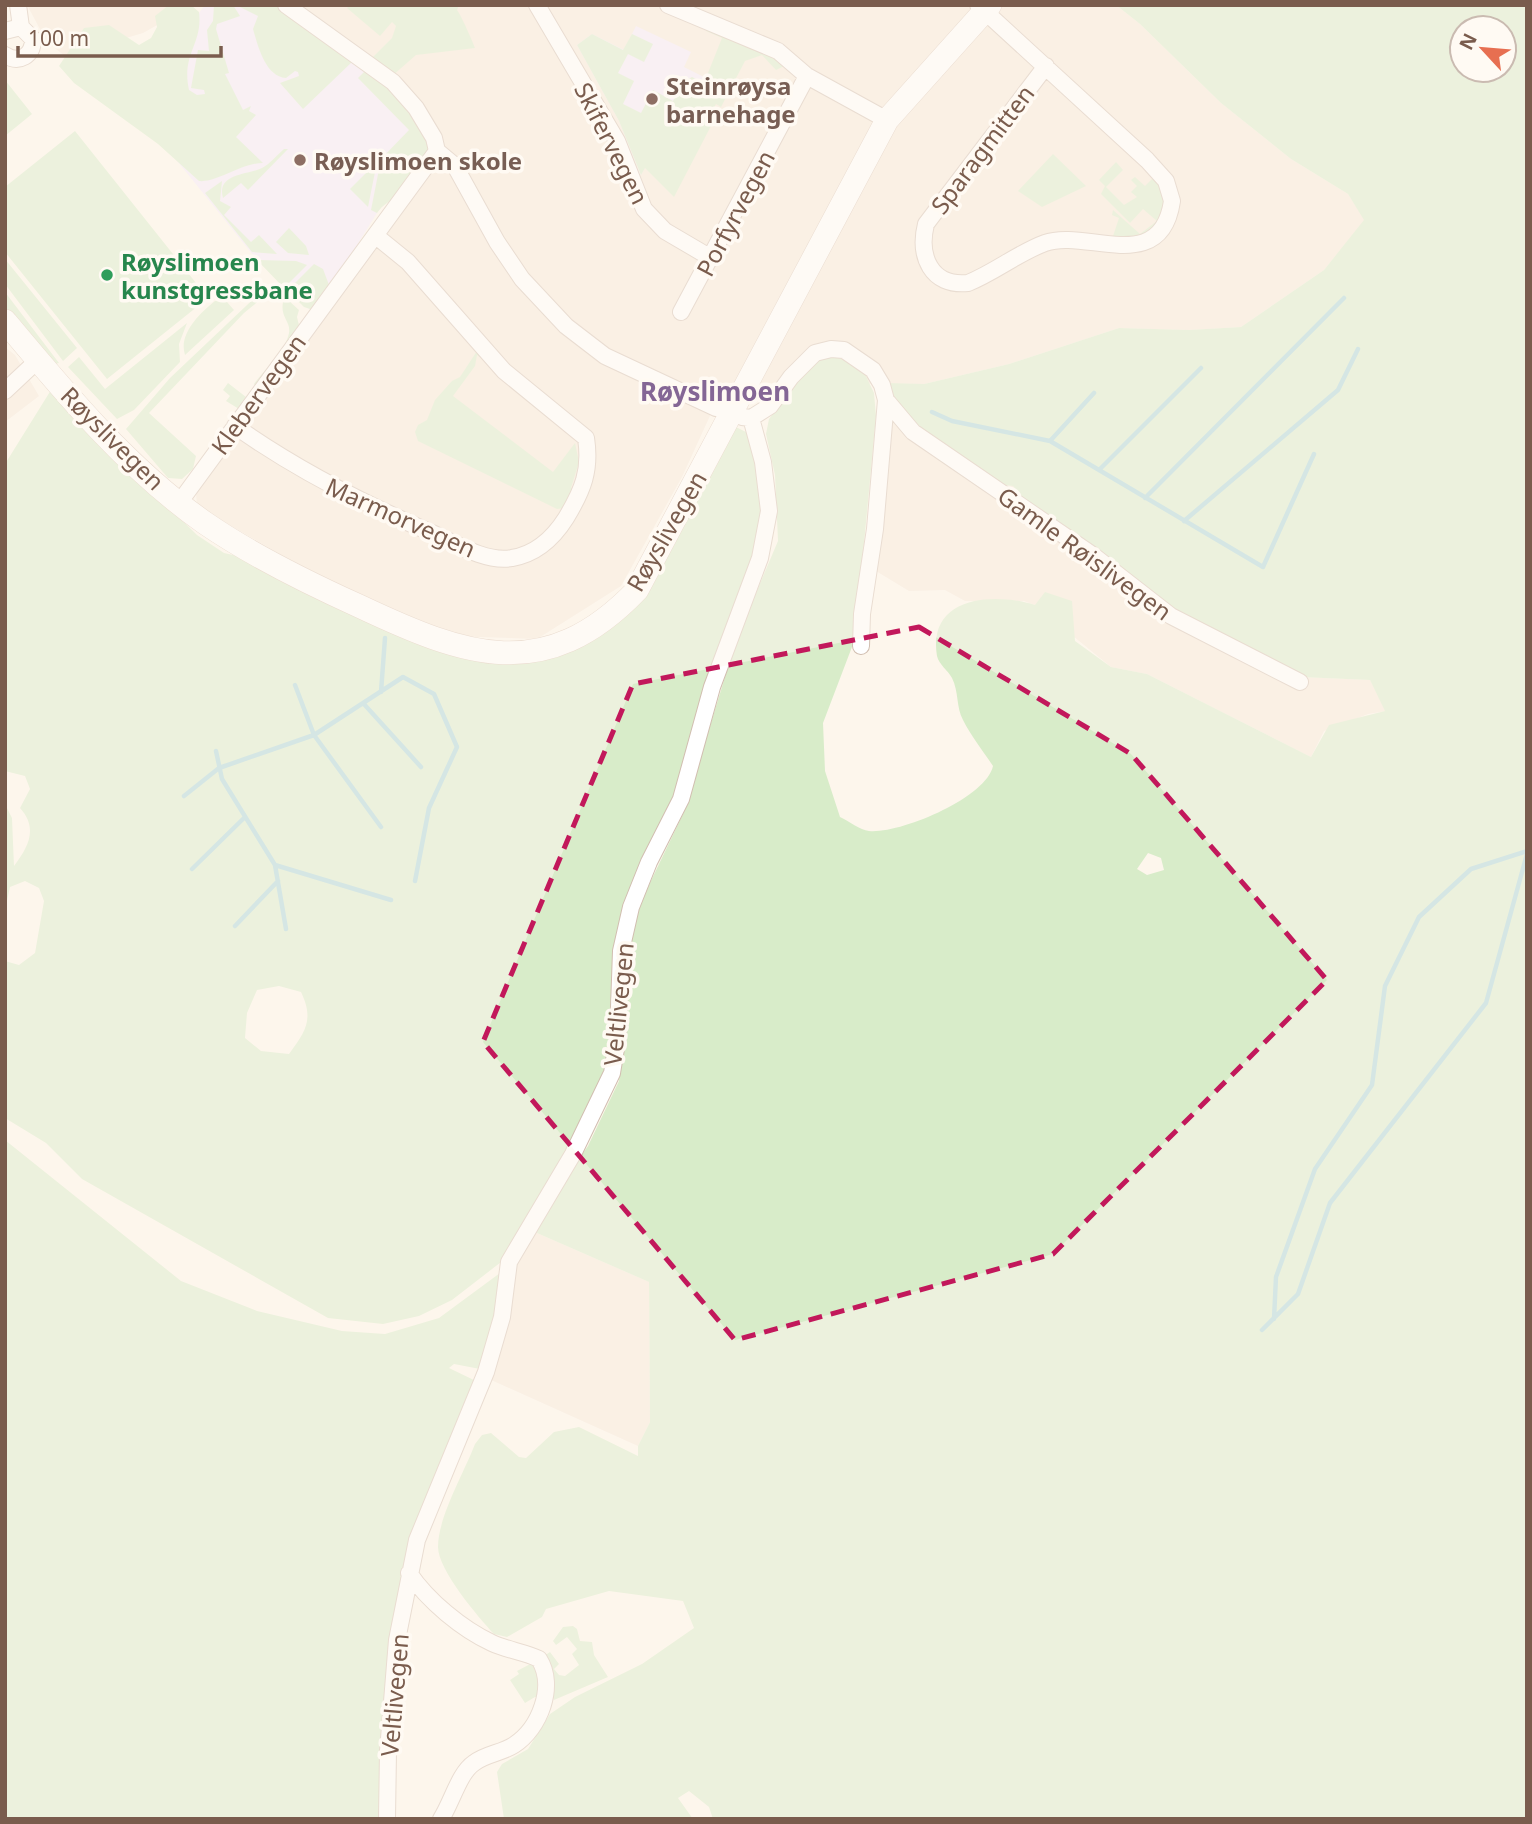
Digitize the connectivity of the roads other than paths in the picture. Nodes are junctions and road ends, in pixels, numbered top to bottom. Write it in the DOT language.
graph roads {
  1 [pos="18,5"];
  2 [pos="286,5"];
  3 [pos="537,5"];
  4 [pos="668,5"];
  5 [pos="984,7"];
  6 [pos="13,29"];
  7 [pos="5,55"];
  8 [pos="1046,66"];
  9 [pos="807,76"];
  10 [pos="887,120"];
  11 [pos="437,151"];
  12 [pos="376,236"];
  13 [pos="711,258"];
  14 [pos="681,312"];
  15 [pos="5,321"];
  16 [pos="38,360"];
  17 [pos="5,391"];
  18 [pos="886,400"];
  19 [pos="732,414"];
  20 [pos="235,426"];
  21 [pos="179,503"];
  22 [pos="861,646"];
  23 [pos="1300,682"];
  24 [pos="409,1573"];
  25 [pos="387,1819"];
  26 [pos="441,1819"];
  1 -- 6 [label="street"];
  2 -- 11 [label="street"];
  3 -- 13 [label="street, Skifervegen"];
  4 -- 9 [label="street"];
  5 -- 8 [label="street, Sparagmitten"];
  5 -- 10 [label="street, Røyslivegen"];
  6 -- 7 [label="street"];
  8 -- 8 [label="street, Sparagmitten"];
  9 -- 10 [label="street"];
  9 -- 13 [label="street, Porfyrvegen"];
  10 -- 19 [label="street, Røyslivegen"];
  11 -- 12 [label="street, Klebervegen"];
  11 -- 19 [label="street"];
  12 -- 20 [label="street, Klebervegen"];
  12 -- 20 [label="street, Marmorvegen"];
  13 -- 14 [label="street, Porfyrvegen"];
  15 -- 16 [label="street, Røyslivegen"];
  16 -- 17 [label="street"];
  16 -- 21 [label="street, Røyslivegen"];
  18 -- 19 [label="street, Gamle Røislivegen"];
  18 -- 22 [label="street"];
  18 -- 23 [label="street, Gamle Røislivegen"];
  19 -- 21 [label="street, Røyslivegen"];
  19 -- 24 [label="street, Veltlivegen"];
  20 -- 21 [label="street, Klebervegen"];
  24 -- 25 [label="street, Veltlivegen"];
  24 -- 26 [label="street"];
}
